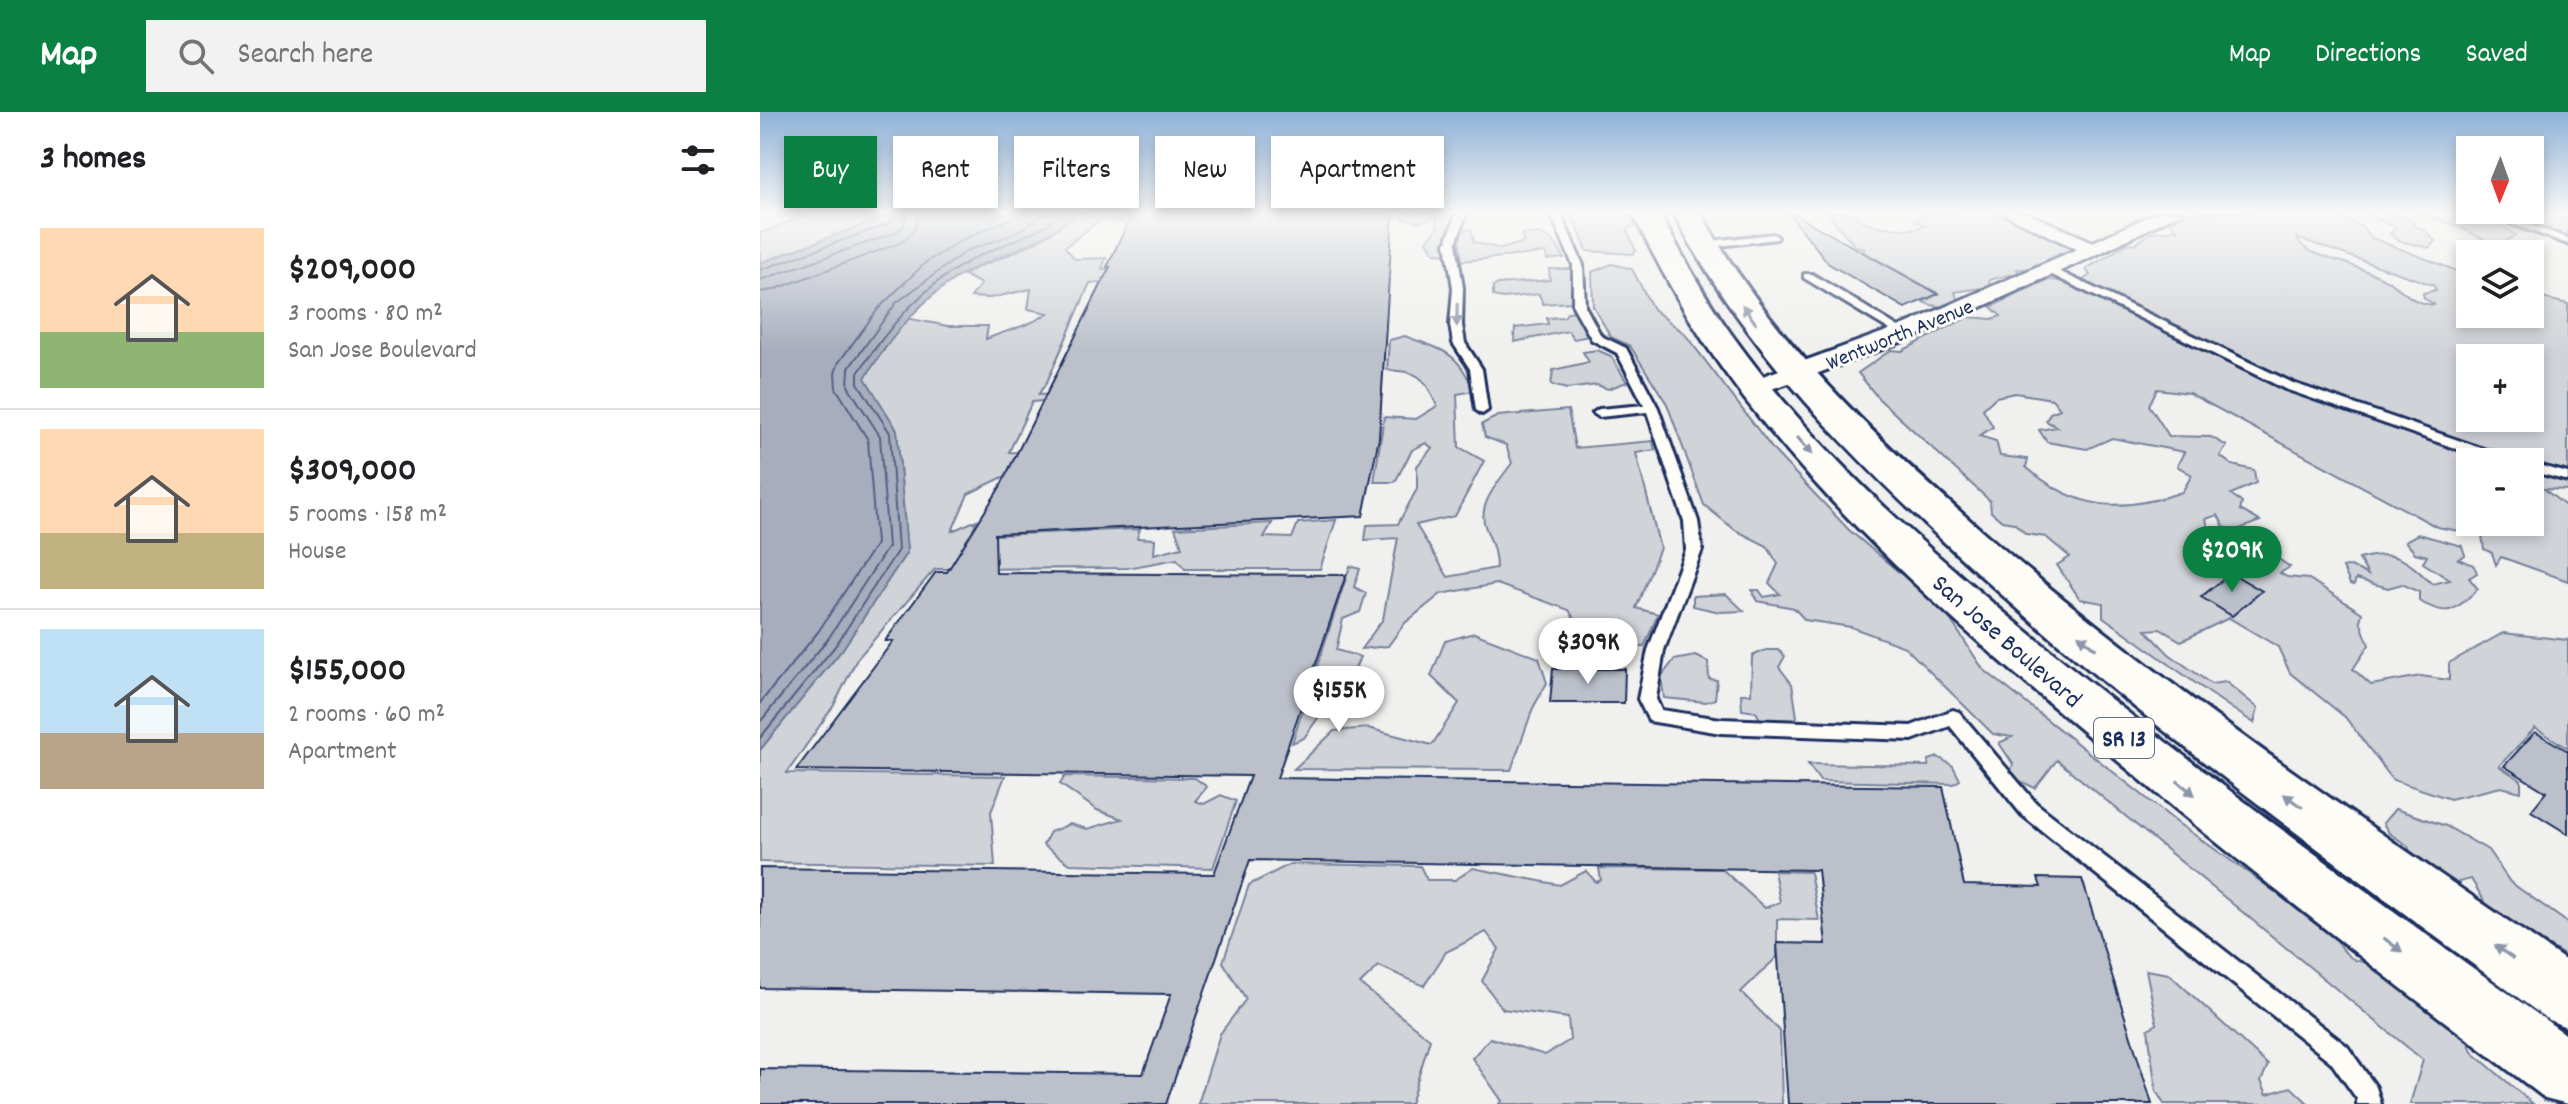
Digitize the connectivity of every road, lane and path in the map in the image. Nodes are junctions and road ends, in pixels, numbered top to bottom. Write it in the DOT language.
graph roads {
  1 [pos="1453,258"];
  2 [pos="1575,258"];
  3 [pos="1669,258"];
  4 [pos="1711,258"];
  5 [pos="2072,258"];
  6 [pos="2048,269"];
  7 [pos="1808,276"];
  8 [pos="1904,334"];
  9 [pos="1776,381"];
  10 [pos="1652,408"];
  11 [pos="1482,410"];
  12 [pos="1599,413"];
  13 [pos="2468,448"];
  14 [pos="2544,471"];
  15 [pos="2568,477"];
  16 [pos="2568,998"];
  17 [pos="2568,1075"];
  18 [pos="2369,1104"];
  1 -- 11 [label="lane, one-way"];
  2 -- 10 [label="lane"];
  3 -- 9 [label="main road, San Jose Boulevard / SR 13"];
  9 -- 4 [label="main road, San Jose Boulevard / SR 13, one-way"];
  5 -- 6 [label="street, Wentworth Avenue"];
  6 -- 8 [label="street, Wentworth Avenue"];
  6 -- 13 [label="lane"];
  7 -- 8 [label="lane"];
  8 -- 9 [label="street, Wentworth Avenue"];
  16 -- 9 [label="main road, San Jose Boulevard / SR 13, one-way"];
  9 -- 17 [label="main road, San Jose Boulevard / SR 13, one-way"];
  10 -- 12 [label="lane"];
  10 -- 18 [label="lane"];
  14 -- 15 [label="lane"];
}
